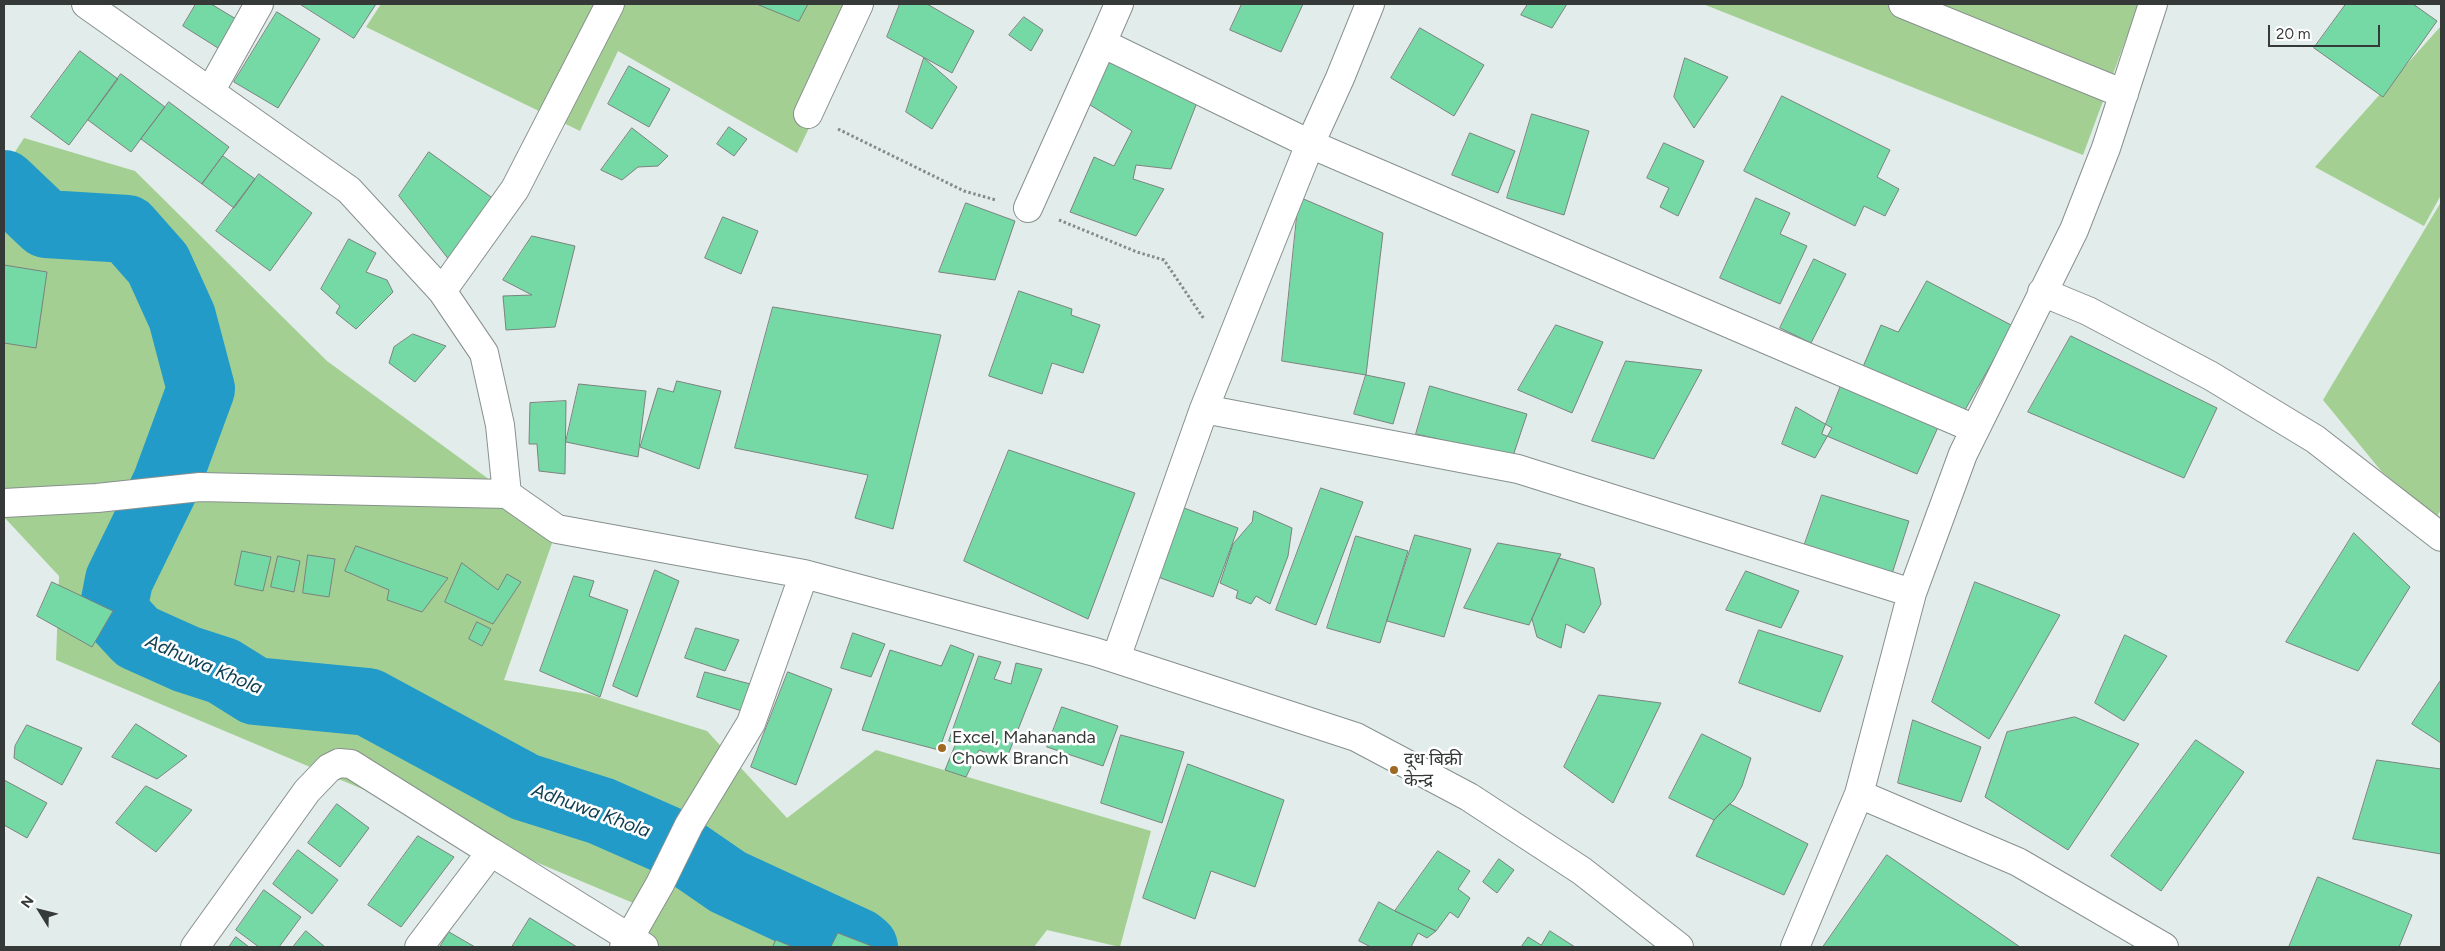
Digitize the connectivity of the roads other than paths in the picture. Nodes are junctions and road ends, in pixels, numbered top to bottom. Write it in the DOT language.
graph roads {
  1 [pos="86,4"];
  2 [pos="259,4"];
  3 [pos="610,4"];
  4 [pos="859,4"];
  5 [pos="1119,4"];
  6 [pos="1370,4"];
  7 [pos="1903,4"];
  8 [pos="2153,4"];
  9 [pos="1102,43"];
  10 [pos="211,90"];
  11 [pos="2124,94"];
  12 [pos="808,114"];
  13 [pos="1310,144"];
  14 [pos="1028,208"];
  15 [pos="442,291"];
  16 [pos="2042,292"];
  17 [pos="1204,409"];
  18 [pos="1975,429"];
  19 [pos="507,494"];
  20 [pos="4,503"];
  21 [pos="2441,537"];
  22 [pos="804,574"];
  23 [pos="1912,592"];
  24 [pos="1116,658"];
  25 [pos="1859,794"];
  26 [pos="491,852"];
  27 [pos="633,945"];
  28 [pos="195,947"];
  29 [pos="419,947"];
  30 [pos="1679,947"];
  31 [pos="1795,947"];
  32 [pos="2164,947"];
  1 -- 10 [label="street"];
  2 -- 10 [label="street"];
  3 -- 15 [label="street"];
  4 -- 12 [label="street"];
  5 -- 9 [label="street"];
  6 -- 13 [label="street"];
  7 -- 11 [label="street"];
  8 -- 11 [label="street"];
  9 -- 13 [label="street"];
  9 -- 14 [label="street"];
  10 -- 15 [label="street"];
  11 -- 16 [label="street"];
  13 -- 17 [label="street"];
  13 -- 18 [label="street"];
  15 -- 19 [label="street"];
  16 -- 18 [label="street"];
  16 -- 21 [label="street"];
  17 -- 23 [label="street"];
  17 -- 24 [label="street"];
  18 -- 23 [label="street"];
  19 -- 20 [label="street"];
  19 -- 22 [label="street"];
  22 -- 24 [label="street"];
  22 -- 27 [label="street"];
  23 -- 25 [label="street"];
  24 -- 30 [label="street"];
  25 -- 31 [label="street"];
  25 -- 32 [label="street"];
  26 -- 27 [label="street"];
  26 -- 28 [label="street"];
  26 -- 29 [label="street"];
}
